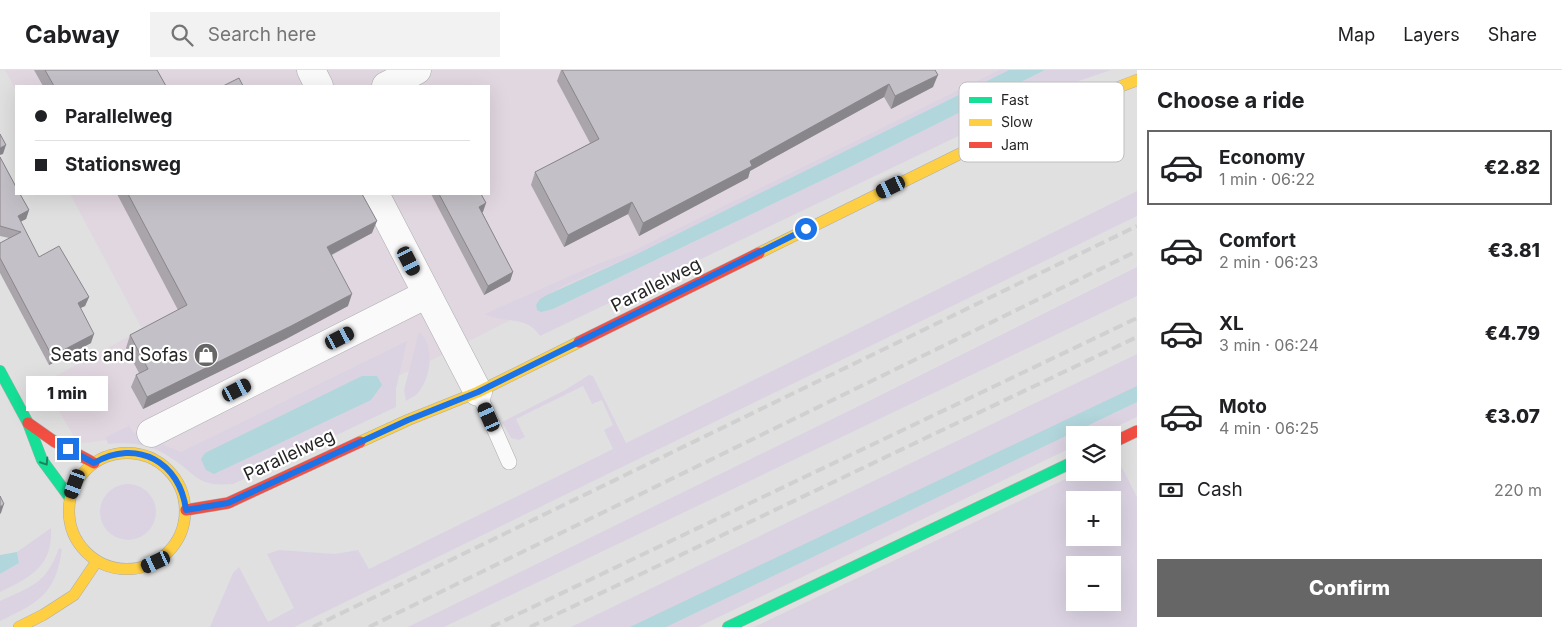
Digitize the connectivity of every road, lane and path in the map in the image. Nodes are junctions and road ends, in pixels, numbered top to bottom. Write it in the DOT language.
graph roads {
  1 [pos="311,70"];
  2 [pos="417,70"];
  3 [pos="1137,80"];
  4 [pos="319,85"];
  5 [pos="388,85"];
  6 [pos="1124,85"];
  7 [pos="959,154"];
  8 [pos="376,195"];
  9 [pos="427,294"];
  10 [pos="0,372"];
  11 [pos="478,392"];
  12 [pos="28,422"];
  13 [pos="1137,431"];
  14 [pos="151,433"];
  15 [pos="1121,439"];
  16 [pos="509,462"];
  17 [pos="94,463"];
  18 [pos="1066,465"];
  19 [pos="70,498"];
  20 [pos="186,510"];
  21 [pos="96,561"];
  22 [pos="19,627"];
  23 [pos="728,627"];
  1 -- 4 [label="street"];
  2 -- 5 [label="street"];
  3 -- 6 [label="main road, Parallelweg"];
  7 -- 11 [label="main road, Parallelweg"];
  8 -- 9 [label="street"];
  9 -- 11 [label="street"];
  9 -- 14 [label="street"];
  10 -- 12 [label="main road"];
  11 -- 16 [label="lane"];
  11 -- 20 [label="main road, Parallelweg"];
  12 -- 17 [label="main road"];
  12 -- 19 [label="main road, one-way"];
  13 -- 15 [label="main road"];
  17 -- 19 [label="main road"];
  17 -- 20 [label="main road"];
  18 -- 23 [label="main road"];
  19 -- 21 [label="main road"];
  20 -- 21 [label="main road"];
  21 -- 22 [label="main road"];
}
